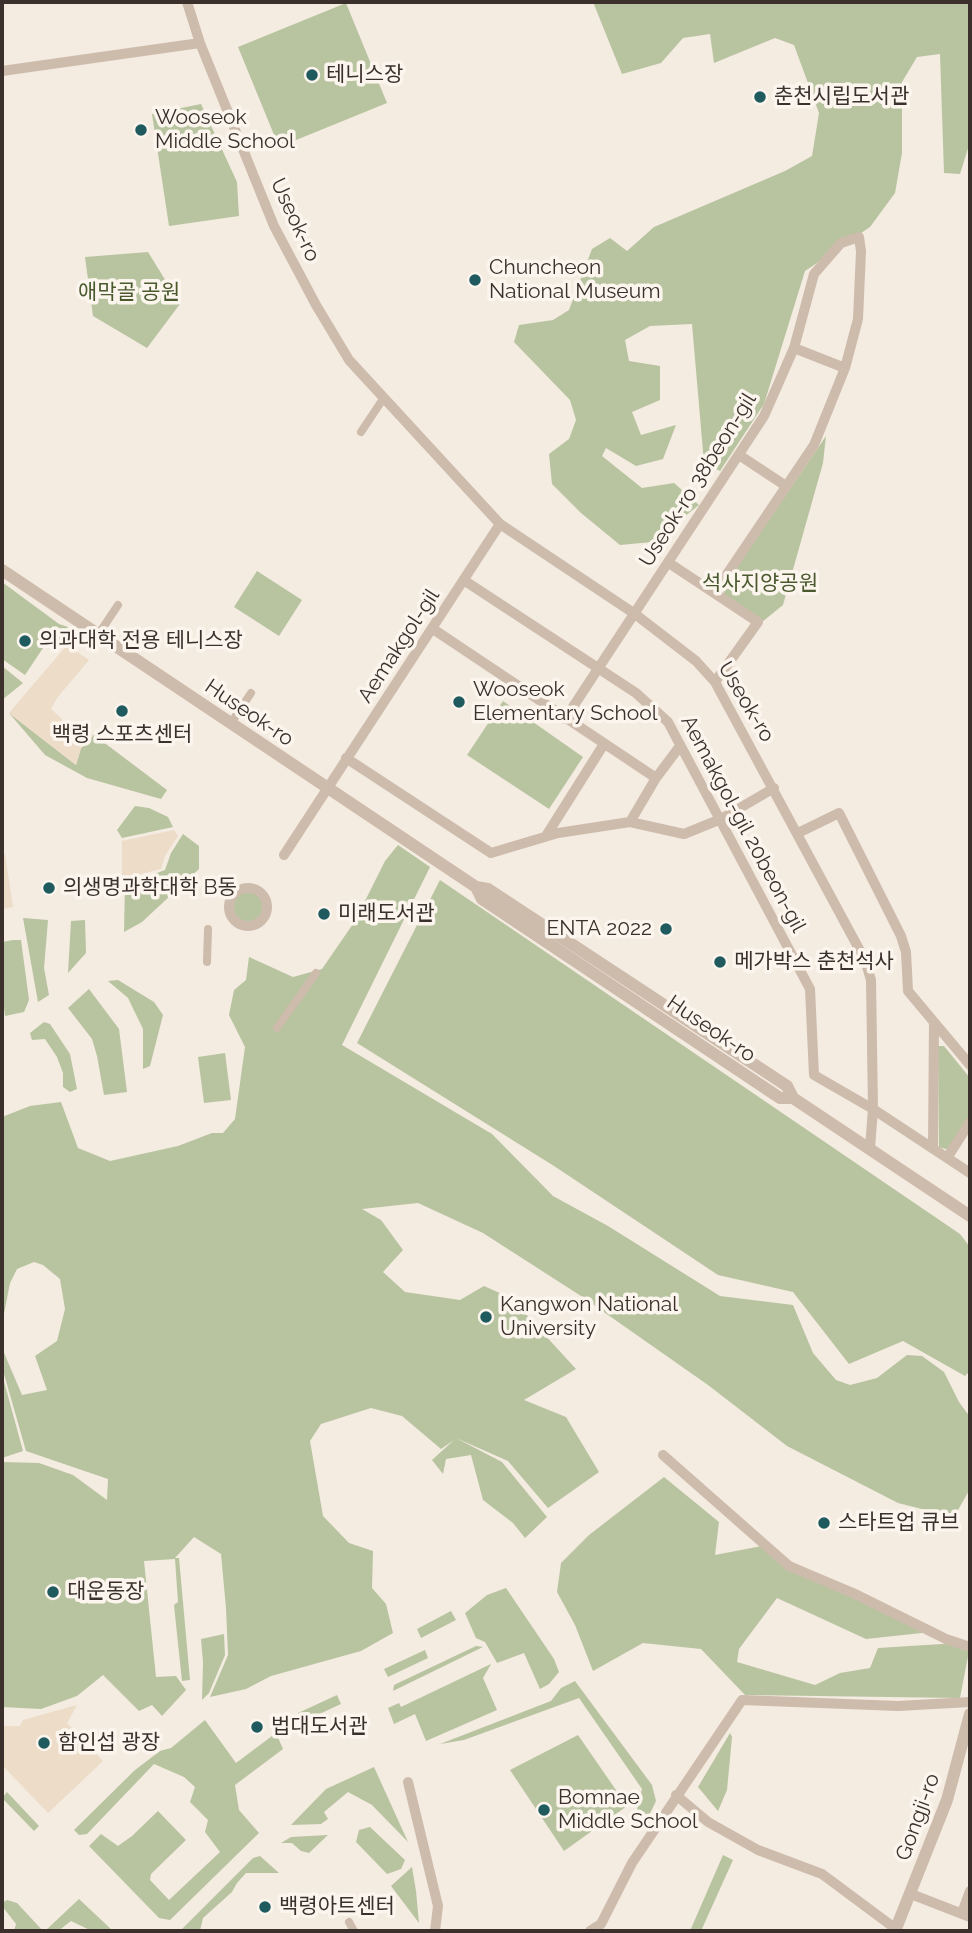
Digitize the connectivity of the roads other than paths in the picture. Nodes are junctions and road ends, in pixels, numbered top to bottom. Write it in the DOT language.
graph roads {
  1 [pos="187,2"];
  2 [pos="200,43"];
  3 [pos="2,71"];
  4 [pos="794,348"];
  5 [pos="845,368"];
  6 [pos="383,399"];
  7 [pos="361,432"];
  8 [pos="739,455"];
  9 [pos="786,485"];
  10 [pos="500,524"];
  11 [pos="670,563"];
  12 [pos="2,570"];
  13 [pos="465,581"];
  14 [pos="715,592"];
  15 [pos="118,605"];
  16 [pos="635,614"];
  17 [pos="433,629"];
  18 [pos="98,635"];
  19 [pos="597,668"];
  20 [pos="715,682"];
  21 [pos="251,693"];
  22 [pos="565,719"];
  23 [pos="231,723"];
  24 [pos="604,744"];
  25 [pos="680,746"];
  26 [pos="346,758"];
  27 [pos="656,778"];
  28 [pos="327,788"];
  29 [pos="774,789"];
  30 [pos="721,819"];
  31 [pos="630,822"];
  32 [pos="798,833"];
  33 [pos="545,836"];
  34 [pos="284,855"];
  35 [pos="208,929"];
  36 [pos="207,962"];
  37 [pos="316,973"];
  38 [pos="934,1022"];
  39 [pos="277,1028"];
  40 [pos="970,1065"];
  41 [pos="873,1109"];
  42 [pos="970,1122"];
  43 [pos="870,1148"];
  44 [pos="933,1149"];
  45 [pos="947,1158"];
  46 [pos="970,1173"];
  47 [pos="970,1216"];
  48 [pos="663,1455"];
  49 [pos="970,1647"];
  50 [pos="970,1702"];
  51 [pos="970,1714"];
  52 [pos="965,1751"];
  53 [pos="408,1782"];
  54 [pos="676,1795"];
  55 [pos="970,1891"];
  56 [pos="911,1894"];
  57 [pos="966,1915"];
  58 [pos="349,1922"];
  59 [pos="896,1930"];
  60 [pos="354,1931"];
  61 [pos="435,1931"];
  62 [pos="590,1931"];
  1 -- 2 [label="street, Useok-ro"];
  2 -- 3 [label="street"];
  2 -- 6 [label="street, Useok-ro"];
  4 -- 5 [label="street"];
  4 -- 5 [label="street, Useok-ro 38beon-gil"];
  4 -- 8 [label="street, Useok-ro 38beon-gil"];
  5 -- 9 [label="street, Useok-ro 38beon-gil"];
  6 -- 7 [label="street"];
  6 -- 10 [label="street, Useok-ro"];
  8 -- 9 [label="street"];
  8 -- 11 [label="street, Useok-ro 38beon-gil"];
  9 -- 14 [label="street, Useok-ro 38beon-gil"];
  10 -- 13 [label="street, Aemakgol-gil"];
  10 -- 16 [label="street, Useok-ro"];
  11 -- 14 [label="street"];
  11 -- 16 [label="street, Useok-ro 38beon-gil"];
  12 -- 18 [label="street, Huseok-ro"];
  13 -- 17 [label="street, Aemakgol-gil"];
  13 -- 19 [label="street, Aemakgol-gil 20beon-gil"];
  14 -- 20 [label="street"];
  15 -- 18 [label="street"];
  16 -- 19 [label="street, Useok-ro 38beon-gil"];
  16 -- 20 [label="street, Useok-ro"];
  17 -- 22 [label="street"];
  17 -- 26 [label="street, Aemakgol-gil"];
  18 -- 23 [label="street, Huseok-ro"];
  19 -- 22 [label="street, Useok-ro 38beon-gil"];
  19 -- 25 [label="street, Aemakgol-gil 20beon-gil"];
  20 -- 29 [label="street, Useok-ro"];
  21 -- 23 [label="street"];
  22 -- 24 [label="street"];
  23 -- 28 [label="street, Huseok-ro"];
  24 -- 27 [label="street"];
  24 -- 33 [label="street"];
  25 -- 27 [label="street"];
  25 -- 30 [label="street, Aemakgol-gil 20beon-gil"];
  26 -- 28 [label="street, Aemakgol-gil"];
  26 -- 33 [label="street"];
  27 -- 31 [label="street"];
  28 -- 34 [label="street, Aemakgol-gil"];
  28 -- 43 [label="street, Huseok-ro"];
  29 -- 30 [label="street"];
  29 -- 32 [label="street, Useok-ro"];
  30 -- 31 [label="street"];
  30 -- 41 [label="street, Aemakgol-gil 20beon-gil"];
  31 -- 33 [label="street"];
  32 -- 38 [label="street"];
  32 -- 41 [label="street, Useok-ro"];
  35 -- 36 [label="street"];
  37 -- 39 [label="street"];
  38 -- 40 [label="street"];
  38 -- 44 [label="street"];
  41 -- 43 [label="street, Useok-ro"];
  41 -- 44 [label="street"];
  42 -- 45 [label="street"];
  43 -- 47 [label="street, Huseok-ro"];
  44 -- 45 [label="street"];
  45 -- 46 [label="street"];
  48 -- 49 [label="street"];
  50 -- 54 [label="street"];
  51 -- 52 [label="street, Gongji-ro"];
  52 -- 56 [label="street, Gongji-ro"];
  53 -- 61 [label="street"];
  54 -- 59 [label="street"];
  54 -- 62 [label="street"];
  55 -- 57 [label="street"];
  56 -- 57 [label="street"];
  56 -- 59 [label="street, Gongji-ro"];
  58 -- 60 [label="street"];
}
